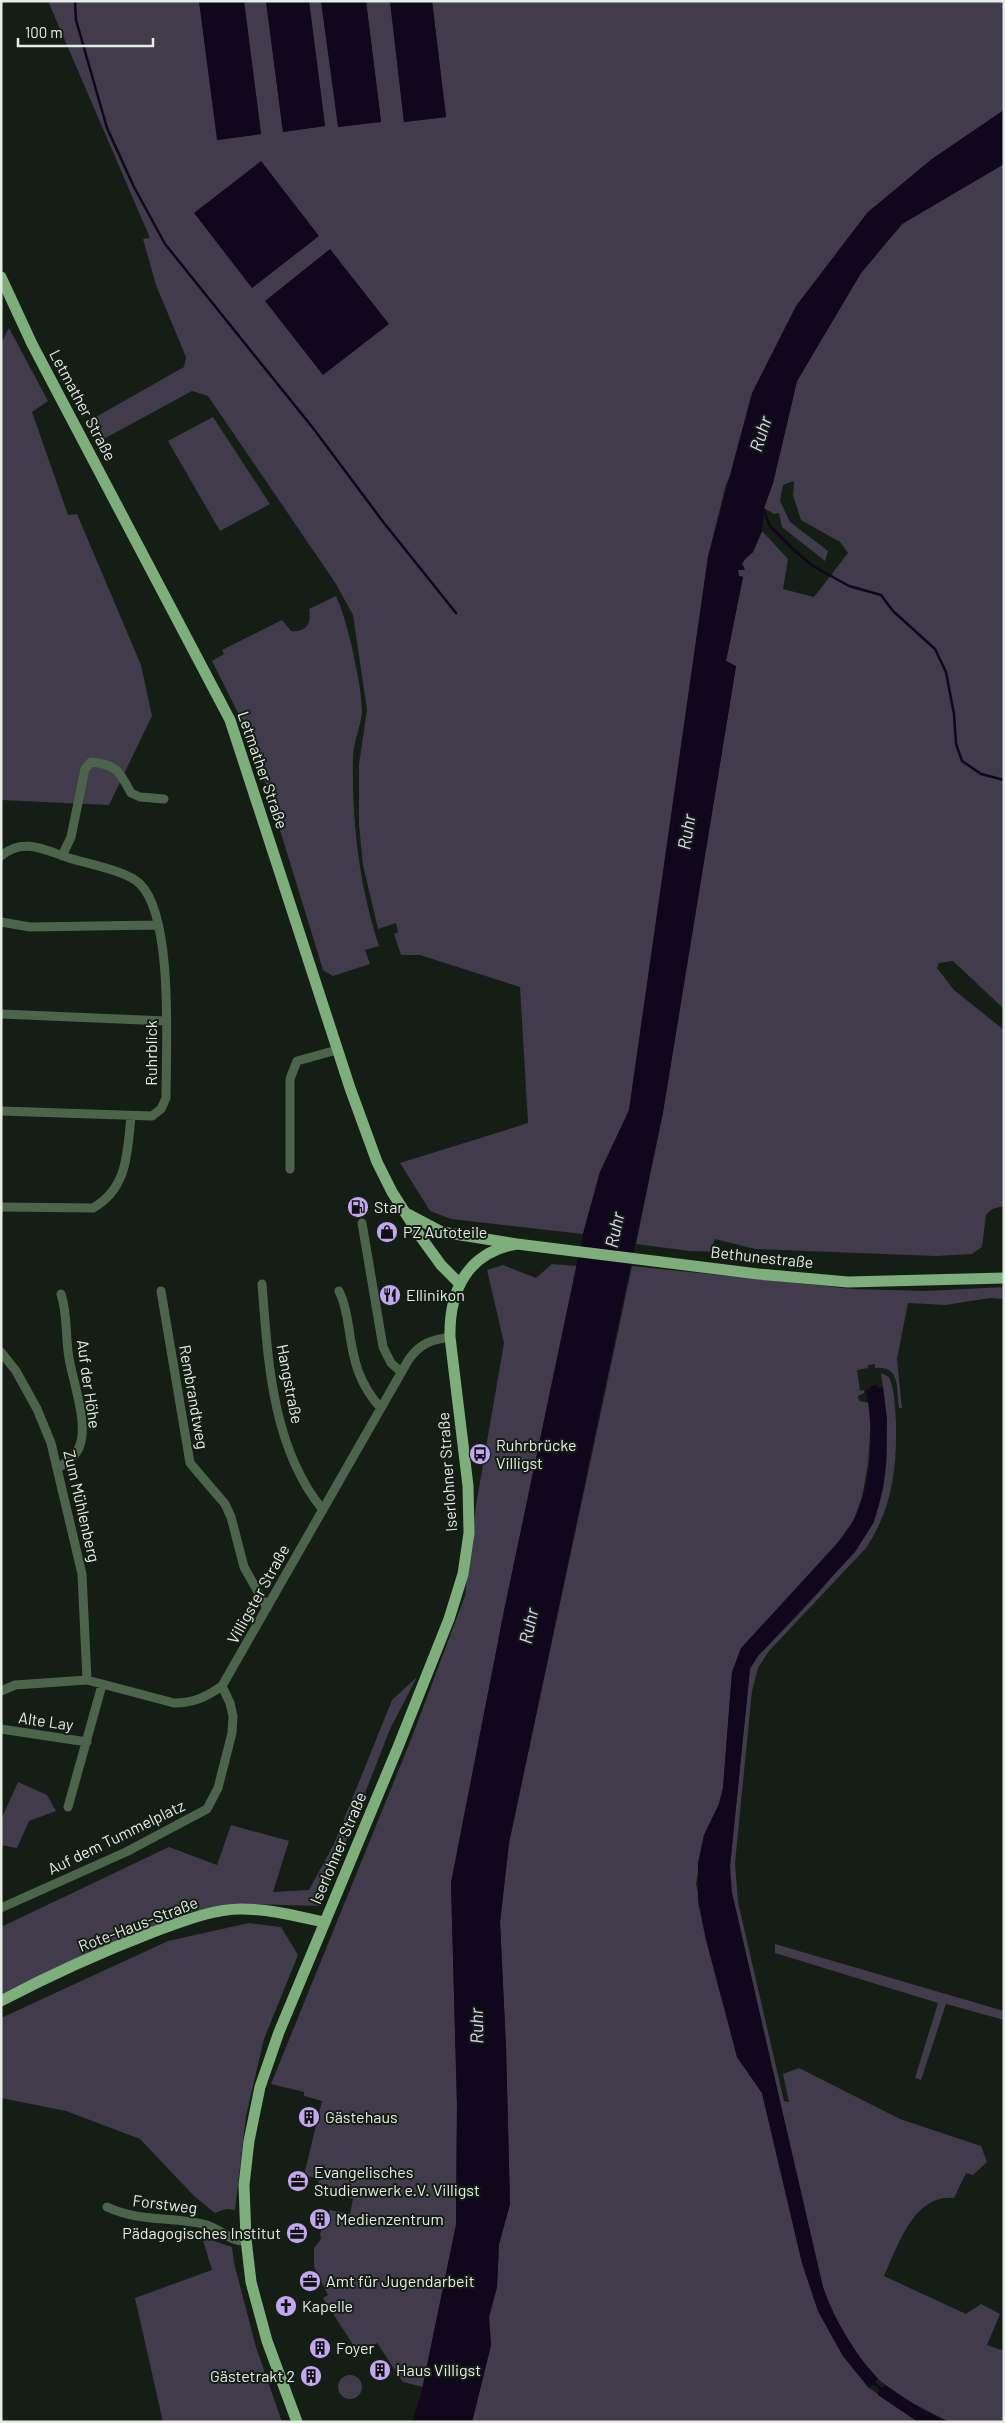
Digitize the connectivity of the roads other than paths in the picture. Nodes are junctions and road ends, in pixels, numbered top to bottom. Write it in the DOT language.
graph roads {
  1 [pos="1,277"];
  2 [pos="164,799"];
  3 [pos="1,856"];
  4 [pos="62,856"];
  5 [pos="1,922"];
  6 [pos="158,925"];
  7 [pos="1,1014"];
  8 [pos="166,1021"];
  9 [pos="337,1050"];
  10 [pos="1,1111"];
  11 [pos="130,1117"];
  12 [pos="290,1169"];
  13 [pos="1,1207"];
  14 [pos="406,1214"];
  15 [pos="362,1224"];
  16 [pos="517,1244"];
  17 [pos="1004,1278"];
  18 [pos="262,1284"];
  19 [pos="460,1284"];
  20 [pos="161,1291"];
  21 [pos="338,1291"];
  22 [pos="61,1294"];
  23 [pos="450,1337"];
  24 [pos="1,1352"];
  25 [pos="401,1372"];
  26 [pos="381,1408"];
  27 [pos="57,1469"];
  28 [pos="323,1510"];
  29 [pos="267,1608"];
  30 [pos="87,1680"];
  31 [pos="102,1685"];
  32 [pos="222,1686"];
  33 [pos="1,1691"];
  34 [pos="1,1729"];
  35 [pos="87,1742"];
  36 [pos="68,1807"];
  37 [pos="1,1908"];
  38 [pos="324,1922"];
  39 [pos="1,2001"];
  40 [pos="107,2207"];
  41 [pos="246,2241"];
  42 [pos="297,2422"];
  1 -- 9 [label="main road, Letmather Straße"];
  2 -- 4 [label="street"];
  3 -- 4 [label="street"];
  4 -- 6 [label="street, Ruhrblick"];
  5 -- 6 [label="street"];
  6 -- 8 [label="street, Ruhrblick"];
  7 -- 8 [label="street"];
  8 -- 11 [label="street, Ruhrblick"];
  9 -- 12 [label="street"];
  9 -- 14 [label="main road, Letmather Straße"];
  10 -- 11 [label="street, Ruhrblick"];
  11 -- 13 [label="street"];
  14 -- 16 [label="main road, Bethunestraße"];
  14 -- 19 [label="main road, Letmather Straße"];
  15 -- 25 [label="street"];
  16 -- 17 [label="main road, Bethunestraße"];
  16 -- 19 [label="main road, Bethunestraße"];
  18 -- 28 [label="street, Hangstraße"];
  19 -- 23 [label="main road, Iserlohner Straße"];
  20 -- 29 [label="street, Rembrandtweg"];
  21 -- 26 [label="street"];
  22 -- 27 [label="street, Auf der Höhe"];
  23 -- 25 [label="street, Villigster Straße"];
  23 -- 38 [label="main road, Iserlohner Straße"];
  24 -- 27 [label="street, Zum Mühlenberg"];
  25 -- 26 [label="street, Villigster Straße"];
  26 -- 28 [label="street, Villigster Straße"];
  27 -- 30 [label="street, Zum Mühlenberg"];
  28 -- 29 [label="street, Villigster Straße"];
  29 -- 32 [label="street, Villigster Straße"];
  30 -- 31 [label="street"];
  30 -- 33 [label="street"];
  31 -- 32 [label="street"];
  31 -- 35 [label="street, Alte Lay"];
  32 -- 37 [label="street, Auf dem Tummelplatz"];
  34 -- 35 [label="street, Alte Lay"];
  35 -- 36 [label="street, Alte Lay"];
  38 -- 39 [label="main road, Rote-Haus-Straße"];
  38 -- 41 [label="main road, Iserlohner Straße"];
  40 -- 41 [label="street, Forstweg"];
  41 -- 42 [label="main road, Iserlohner Straße"];
}
